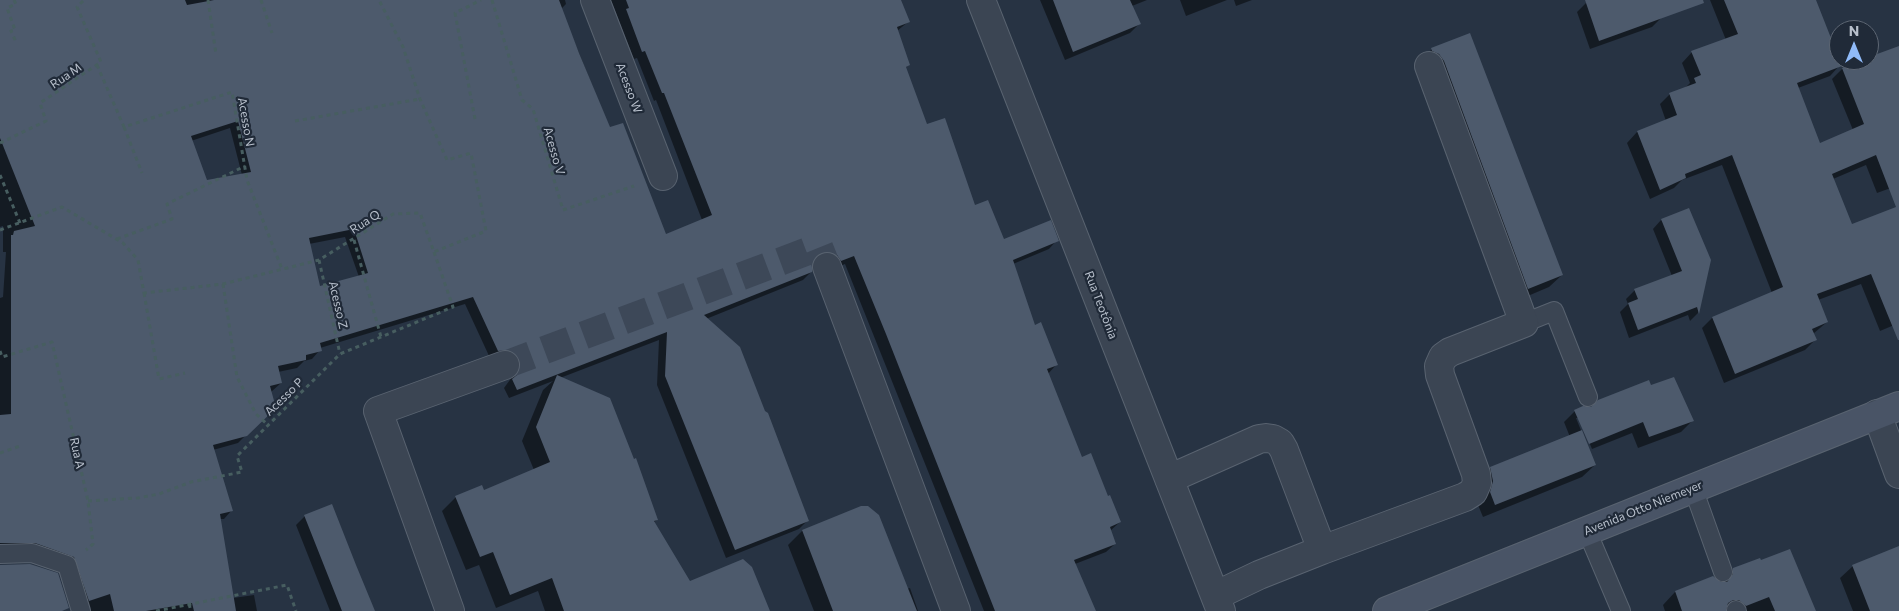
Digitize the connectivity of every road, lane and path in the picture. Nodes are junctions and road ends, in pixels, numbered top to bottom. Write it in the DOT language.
graph roads {
  1 [pos="14,0"];
  2 [pos="84,0"];
  3 [pos="208,0"];
  4 [pos="261,0"];
  5 [pos="379,0"];
  6 [pos="481,0"];
  7 [pos="492,0"];
  8 [pos="595,0"];
  9 [pos="981,0"];
  10 [pos="272,34"];
  11 [pos="16,42"];
  12 [pos="216,54"];
  13 [pos="97,65"];
  14 [pos="1429,66"];
  15 [pos="420,99"];
  16 [pos="475,118"];
  17 [pos="295,121"];
  18 [pos="124,127"];
  19 [pos="0,143"];
  20 [pos="244,166"];
  21 [pos="142,173"];
  22 [pos="0,175"];
  23 [pos="663,176"];
  24 [pos="20,222"];
  25 [pos="0,230"];
  26 [pos="117,240"];
  27 [pos="354,240"];
  28 [pos="434,252"];
  29 [pos="318,260"];
  30 [pos="827,267"];
  31 [pos="282,269"];
  32 [pos="223,284"];
  33 [pos="144,293"];
  34 [pos="1524,322"];
  35 [pos="381,337"];
  36 [pos="0,351"];
  37 [pos="340,354"];
  38 [pos="505,365"];
  39 [pos="185,373"];
  40 [pos="1588,397"];
  41 [pos="1888,410"];
  42 [pos="268,425"];
  43 [pos="20,446"];
  44 [pos="0,453"];
  45 [pos="1899,474"];
  46 [pos="1169,479"];
  47 [pos="1693,488"];
  48 [pos="88,501"];
  49 [pos="1587,531"];
  50 [pos="1322,550"];
  51 [pos="0,554"];
  52 [pos="67,566"];
  53 [pos="1723,572"];
  54 [pos="1218,603"];
  55 [pos="189,604"];
  56 [pos="81,611"];
  57 [pos="156,611"];
  58 [pos="190,611"];
  59 [pos="296,611"];
  60 [pos="450,611"];
  61 [pos="956,611"];
  62 [pos="1387,611"];
  63 [pos="1621,611"];
  1 -- 11 [label="path"];
  2 -- 13 [label="path, Rua M"];
  3 -- 12 [label="path"];
  4 -- 10 [label="path"];
  5 -- 15 [label="path"];
  6 -- 16 [label="path"];
  7 -- 23 [label="path, Acesso V"];
  8 -- 23 [label="street, Acesso W"];
  9 -- 46 [label="street, Rua Teotônia"];
  13 -- 18 [label="path"];
  13 -- 19 [label="path, Rua M"];
  14 -- 34 [label="street"];
  15 -- 17 [label="path"];
  15 -- 28 [label="path"];
  18 -- 20 [label="path, Acesso N"];
  18 -- 21 [label="path"];
  20 -- 26 [label="path"];
  20 -- 31 [label="path, Acesso N"];
  22 -- 24 [label="path"];
  24 -- 25 [label="path"];
  24 -- 26 [label="path"];
  26 -- 33 [label="path"];
  27 -- 28 [label="path, Rua Q"];
  27 -- 29 [label="path, Rua Q"];
  27 -- 35 [label="path"];
  28 -- 35 [label="path, Acesso P"];
  29 -- 31 [label="path, Rua Q"];
  29 -- 37 [label="path, Acesso Z"];
  30 -- 61 [label="street"];
  31 -- 32 [label="path, Rua Q"];
  32 -- 33 [label="path, Rua Q"];
  32 -- 42 [label="path"];
  33 -- 39 [label="path"];
  34 -- 40 [label="lane"];
  34 -- 50 [label="street"];
  35 -- 37 [label="path, Acesso P"];
  36 -- 48 [label="path, Rua A"];
  37 -- 42 [label="path, Acesso P"];
  38 -- 60 [label="street"];
  41 -- 45 [label="street"];
  41 -- 47 [label="main road, Avenida Otto Niemeyer"];
  42 -- 48 [label="path, Acesso P"];
  43 -- 44 [label="path"];
  46 -- 50 [label="street"];
  46 -- 54 [label="street, Rua Teotônia"];
  47 -- 49 [label="main road, Avenida Otto Niemeyer"];
  47 -- 53 [label="lane"];
  48 -- 52 [label="path, Rua A"];
  49 -- 62 [label="main road, Avenida Otto Niemeyer"];
  49 -- 63 [label="lane"];
  50 -- 54 [label="street"];
  51 -- 52 [label="lane"];
  52 -- 56 [label="lane"];
  55 -- 57 [label="path"];
  55 -- 58 [label="path"];
  55 -- 59 [label="path"];
}
